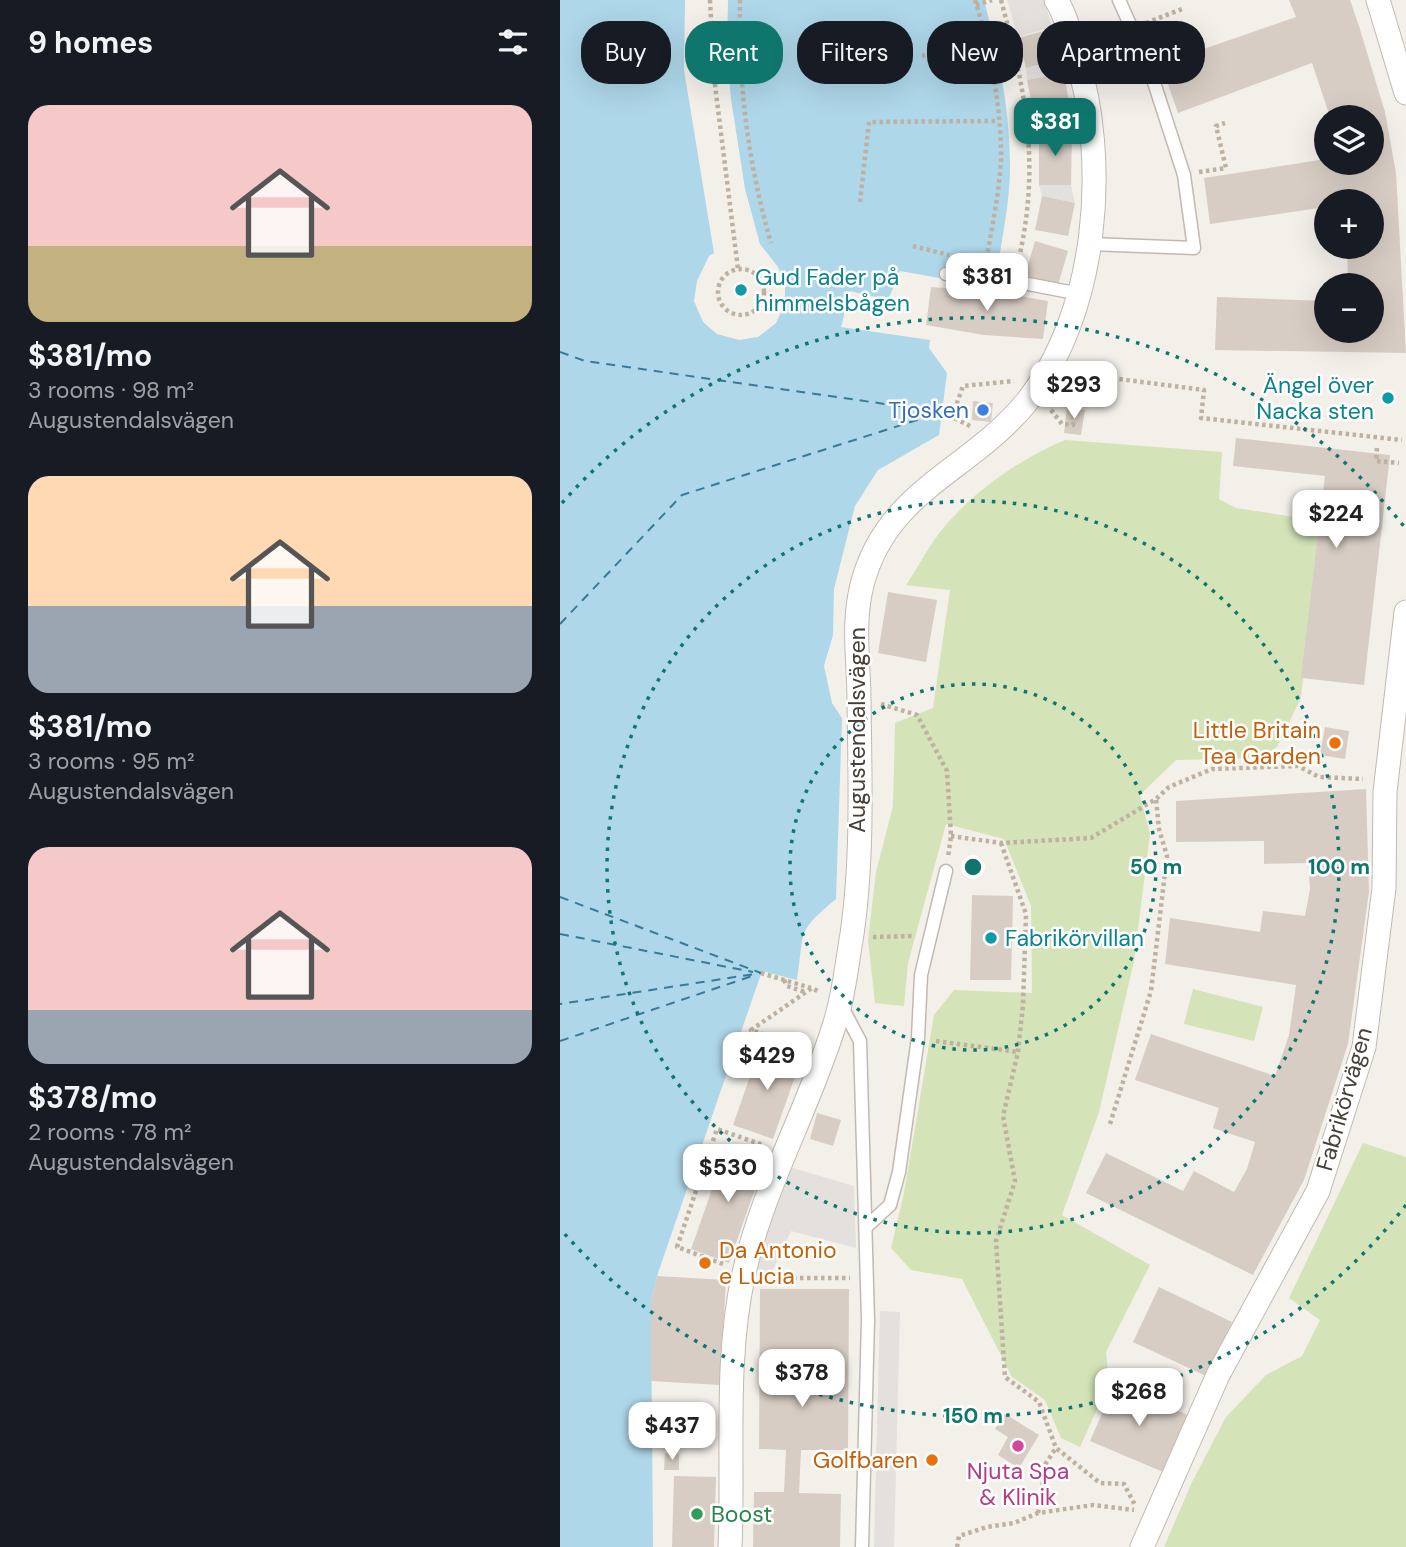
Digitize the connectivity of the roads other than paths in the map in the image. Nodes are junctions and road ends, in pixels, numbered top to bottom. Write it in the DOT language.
graph roads {
  1 [pos="1056,0"];
  2 [pos="1119,0"];
  3 [pos="1378,0"];
  4 [pos="1406,93"];
  5 [pos="1090,244"];
  6 [pos="946,274"];
  7 [pos="1080,294"];
  8 [pos="1406,612"];
  9 [pos="1398,750"];
  10 [pos="946,871"];
  11 [pos="831,998"];
  12 [pos="866,1227"];
  13 [pos="730,1547"];
  14 [pos="862,1547"];
  15 [pos="1142,1547"];
  1 -- 5 [label="street, Augustendalsvägen"];
  2 -- 5 [label="lane"];
  3 -- 4 [label="street"];
  5 -- 7 [label="street, Augustendalsvägen"];
  6 -- 7 [label="lane"];
  7 -- 11 [label="street, Augustendalsvägen"];
  8 -- 9 [label="street, Fabrikörvägen"];
  9 -- 15 [label="street, Fabrikörvägen"];
  10 -- 12 [label="lane"];
  11 -- 12 [label="lane"];
  11 -- 13 [label="street, Augustendalsvägen"];
  12 -- 14 [label="lane"];
}
